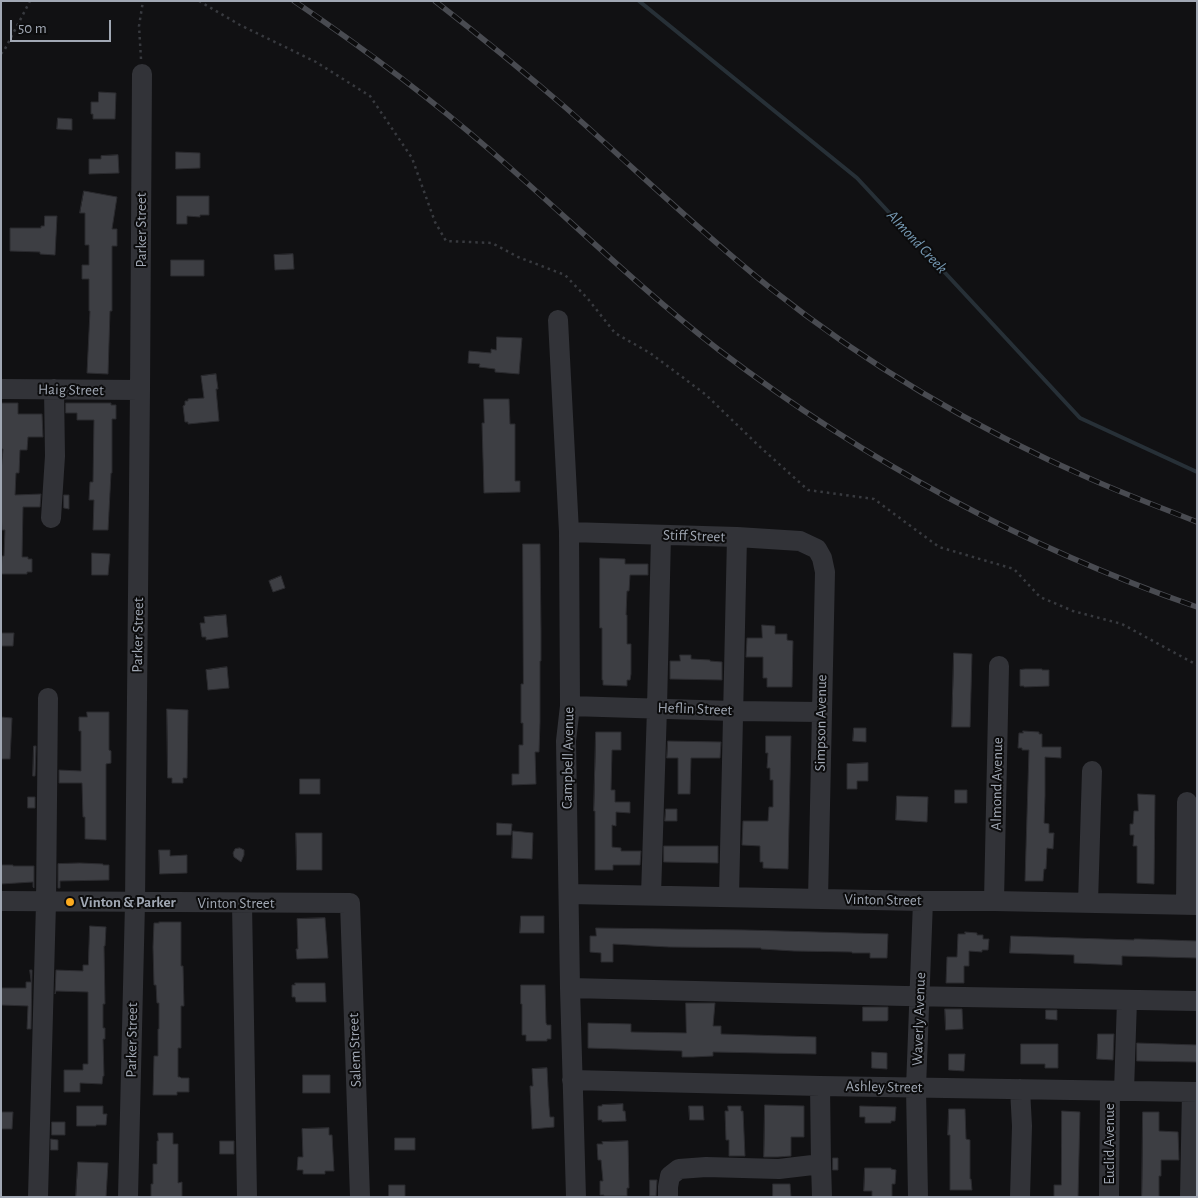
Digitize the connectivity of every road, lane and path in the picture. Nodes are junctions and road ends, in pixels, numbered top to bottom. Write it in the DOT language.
graph roads {
  1 [pos="30,1"];
  2 [pos="143,1"];
  3 [pos="199,1"];
  4 [pos="1,54"];
  5 [pos="142,74"];
  6 [pos="558,320"];
  7 [pos="1,389"];
  8 [pos="54,389"];
  9 [pos="140,390"];
  10 [pos="51,518"];
  11 [pos="569,532"];
  12 [pos="661,535"];
  13 [pos="737,537"];
  14 [pos="817,549"];
  15 [pos="1197,665"];
  16 [pos="999,666"];
  17 [pos="48,698"];
  18 [pos="570,706"];
  19 [pos="657,708"];
  20 [pos="733,711"];
  21 [pos="821,712"];
  22 [pos="1092,771"];
  23 [pos="1187,802"];
  24 [pos="569,894"];
  25 [pos="651,895"];
  26 [pos="729,897"];
  27 [pos="818,899"];
  28 [pos="924,901"];
  29 [pos="994,901"];
  30 [pos="1,902"];
  31 [pos="46,902"];
  32 [pos="135,902"];
  33 [pos="242,903"];
  34 [pos="350,903"];
  35 [pos="1088,903"];
  36 [pos="1191,905"];
  37 [pos="570,988"];
  38 [pos="920,996"];
  39 [pos="1127,1000"];
  40 [pos="1197,1001"];
  41 [pos="572,1080"];
  42 [pos="820,1086"];
  43 [pos="916,1088"];
  44 [pos="1020,1090"];
  45 [pos="1117,1091"];
  46 [pos="1194,1092"];
  47 [pos="821,1164"];
  48 [pos="38,1197"];
  49 [pos="128,1197"];
  50 [pos="248,1197"];
  51 [pos="360,1197"];
  52 [pos="576,1197"];
  53 [pos="668,1197"];
  54 [pos="822,1197"];
  55 [pos="918,1197"];
  56 [pos="1020,1197"];
  57 [pos="1109,1197"];
  58 [pos="1190,1197"];
  1 -- 4 [label="path"];
  2 -- 5 [label="path"];
  3 -- 15 [label="path"];
  5 -- 9 [label="street, Parker Street"];
  6 -- 11 [label="street, Campbell Avenue"];
  7 -- 8 [label="street, Haig Street"];
  8 -- 9 [label="street, Haig Street"];
  8 -- 10 [label="street"];
  9 -- 32 [label="street, Parker Street"];
  11 -- 12 [label="street, Stiff Street"];
  11 -- 18 [label="street, Campbell Avenue"];
  12 -- 13 [label="street, Stiff Street"];
  12 -- 19 [label="street"];
  13 -- 14 [label="street, Stiff Street"];
  13 -- 20 [label="street"];
  14 -- 21 [label="street, Simpson Avenue"];
  16 -- 29 [label="street, Almond Avenue"];
  17 -- 31 [label="street"];
  18 -- 19 [label="street, Heflin Street"];
  18 -- 24 [label="street, Campbell Avenue"];
  19 -- 20 [label="street, Heflin Street"];
  19 -- 25 [label="street"];
  20 -- 21 [label="street, Heflin Street"];
  20 -- 26 [label="street"];
  21 -- 27 [label="street, Simpson Avenue"];
  22 -- 35 [label="street"];
  23 -- 36 [label="street"];
  24 -- 25 [label="street, Vinton Street"];
  24 -- 37 [label="street, Campbell Avenue"];
  25 -- 26 [label="street, Vinton Street"];
  26 -- 27 [label="street, Vinton Street"];
  27 -- 28 [label="street, Vinton Street"];
  28 -- 29 [label="street, Vinton Street"];
  28 -- 38 [label="street, Waverly Avenue"];
  29 -- 35 [label="street, Vinton Street"];
  30 -- 31 [label="street, Vinton Street"];
  31 -- 32 [label="street, Vinton Street"];
  31 -- 48 [label="street"];
  32 -- 33 [label="street, Vinton Street"];
  32 -- 49 [label="street, Parker Street"];
  33 -- 34 [label="street, Vinton Street"];
  33 -- 50 [label="street"];
  34 -- 51 [label="street, Salem Street"];
  35 -- 36 [label="street, Vinton Street"];
  37 -- 38 [label="street"];
  37 -- 41 [label="street, Campbell Avenue"];
  38 -- 39 [label="street"];
  38 -- 43 [label="street, Waverly Avenue"];
  39 -- 40 [label="street"];
  39 -- 45 [label="street, Euclid Avenue"];
  41 -- 42 [label="street, Ashley Street"];
  41 -- 52 [label="street, Campbell Avenue"];
  42 -- 43 [label="street, Ashley Street"];
  42 -- 47 [label="street"];
  43 -- 44 [label="street, Ashley Street"];
  43 -- 55 [label="street, Waverly Avenue"];
  44 -- 45 [label="street, Ashley Street"];
  44 -- 56 [label="street"];
  45 -- 46 [label="street, Ashley Street"];
  45 -- 57 [label="street, Euclid Avenue"];
  46 -- 58 [label="street"];
  47 -- 53 [label="street"];
  47 -- 54 [label="street"];
}
